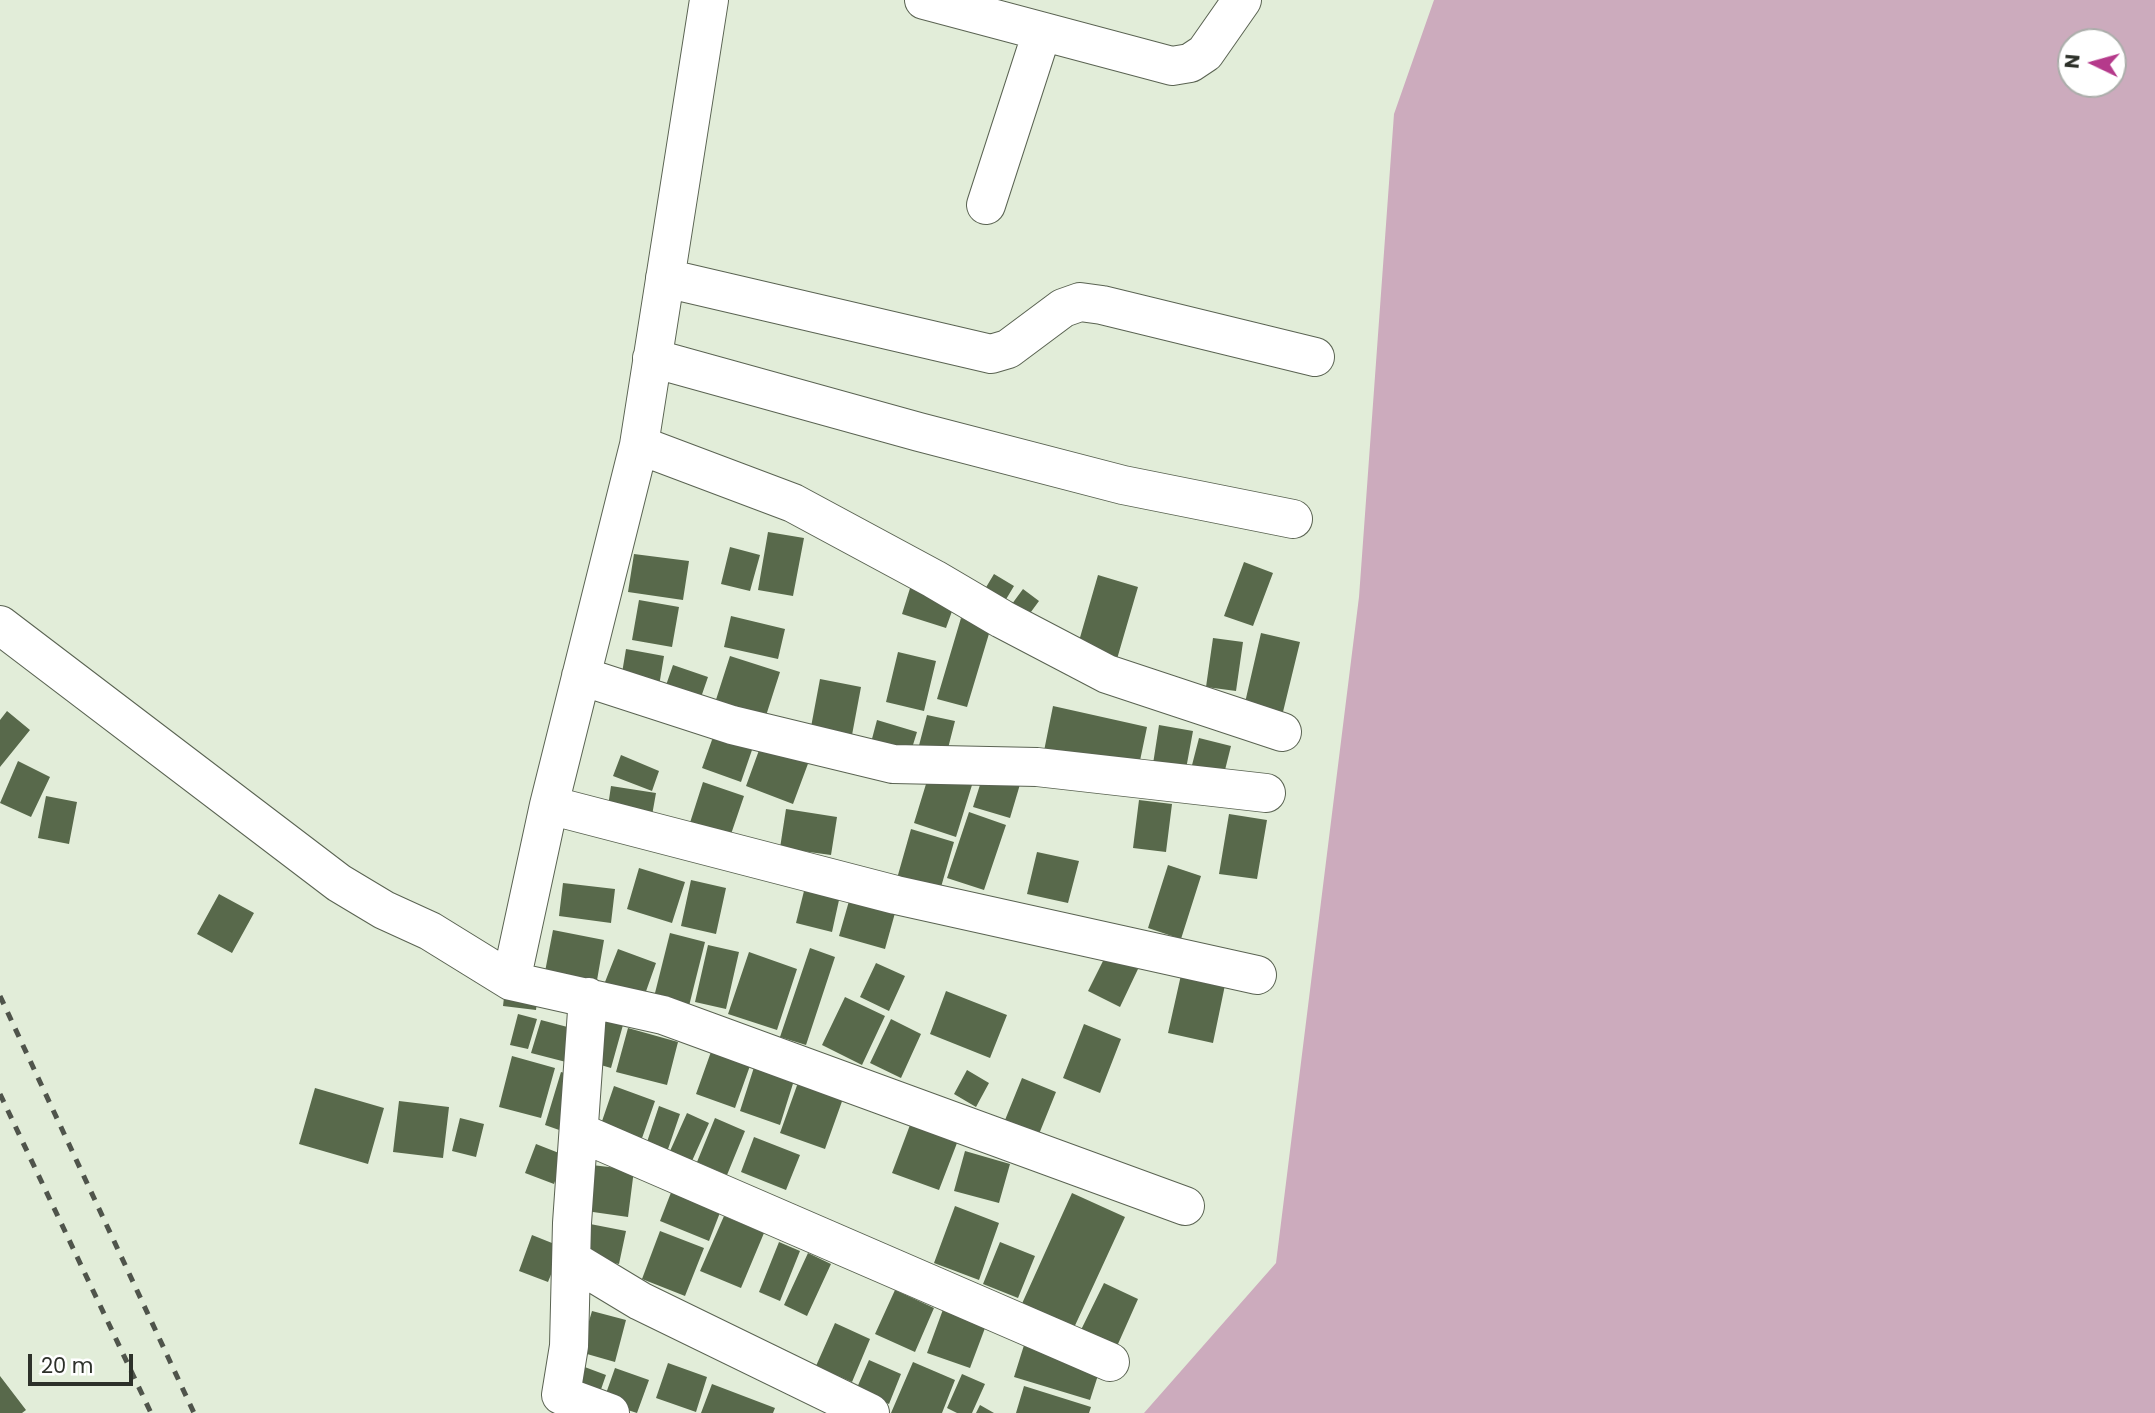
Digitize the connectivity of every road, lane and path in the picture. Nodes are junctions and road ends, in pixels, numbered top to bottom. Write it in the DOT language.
graph roads {
  1 [pos="709,0"];
  2 [pos="924,0"];
  3 [pos="1242,0"];
  4 [pos="1042,32"];
  5 [pos="986,205"];
  6 [pos="665,278"];
  7 [pos="1315,357"];
  8 [pos="652,358"];
  9 [pos="639,445"];
  10 [pos="1293,519"];
  11 [pos="0,625"];
  12 [pos="581,677"];
  13 [pos="1282,732"];
  14 [pos="1266,793"];
  15 [pos="550,805"];
  16 [pos="1257,975"];
  17 [pos="511,981"];
  18 [pos="588,997"];
  19 [pos="579,1132"];
  20 [pos="1185,1206"];
  21 [pos="572,1260"];
  22 [pos="1110,1362"];
  23 [pos="610,1413"];
  24 [pos="870,1413"];
  1 -- 6 [label="street"];
  2 -- 4 [label="street"];
  3 -- 4 [label="street"];
  4 -- 5 [label="street"];
  6 -- 7 [label="street"];
  6 -- 8 [label="street"];
  8 -- 9 [label="street"];
  8 -- 10 [label="street"];
  9 -- 12 [label="street"];
  9 -- 13 [label="street"];
  11 -- 17 [label="street"];
  12 -- 14 [label="street"];
  12 -- 15 [label="street"];
  15 -- 16 [label="street"];
  15 -- 17 [label="street"];
  17 -- 18 [label="street"];
  18 -- 19 [label="street"];
  18 -- 20 [label="street"];
  19 -- 21 [label="street"];
  19 -- 22 [label="street"];
  21 -- 23 [label="street"];
  21 -- 24 [label="street"];
}
